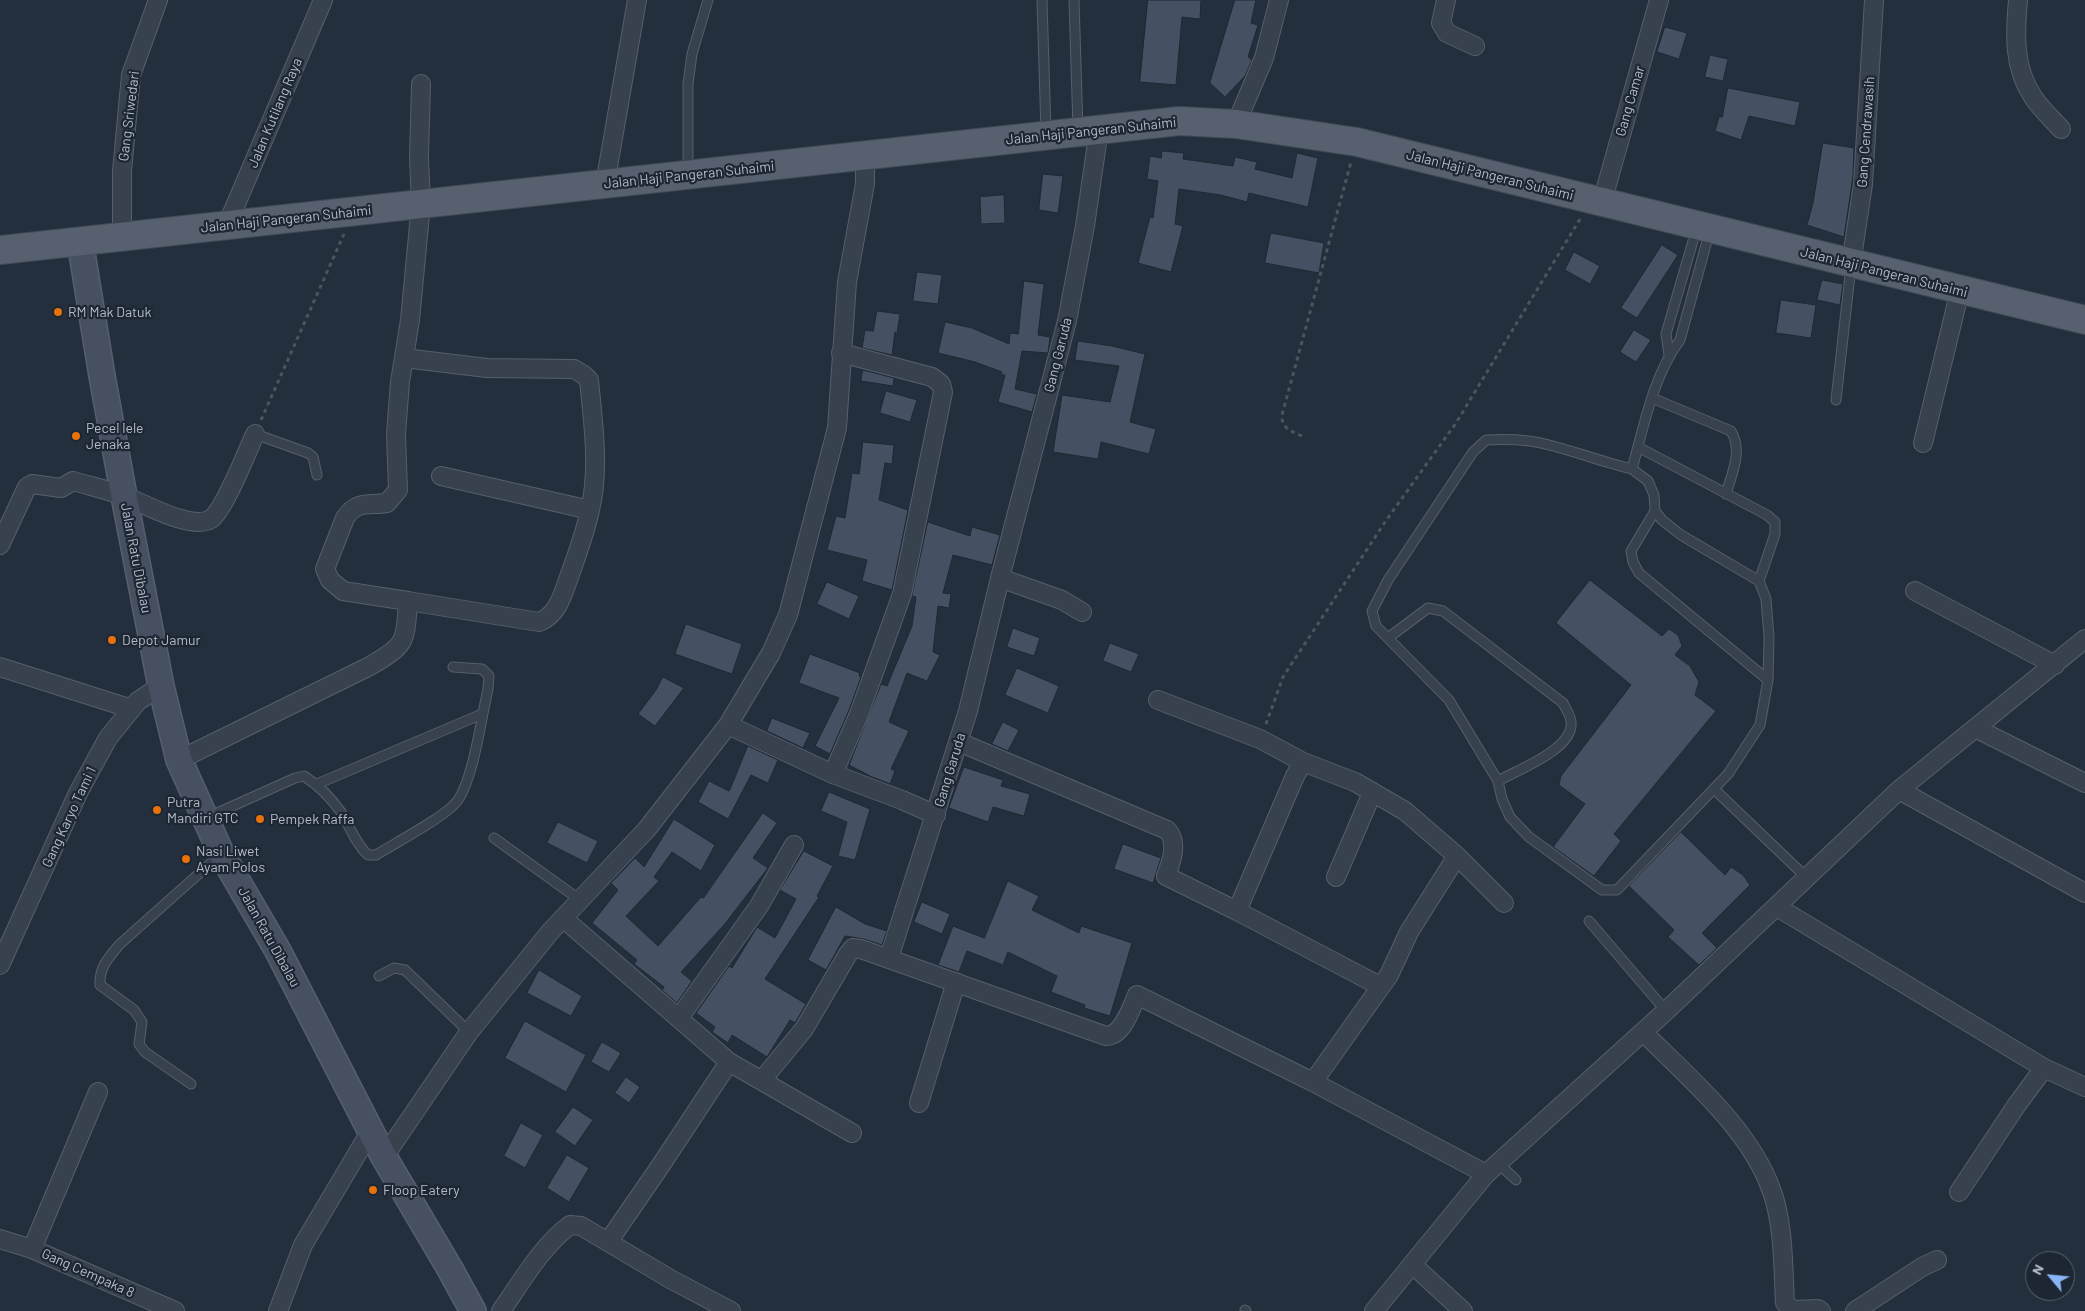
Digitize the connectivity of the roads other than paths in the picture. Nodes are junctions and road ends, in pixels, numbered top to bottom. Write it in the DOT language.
graph roads {
  1 [pos="158,0"];
  2 [pos="324,0"];
  3 [pos="637,0"];
  4 [pos="708,0"];
  5 [pos="1042,0"];
  6 [pos="1074,0"];
  7 [pos="1279,0"];
  8 [pos="1446,0"];
  9 [pos="1659,0"];
  10 [pos="1874,0"];
  11 [pos="2018,0"];
  12 [pos="1474,46"];
  13 [pos="421,84"];
  14 [pos="1236,124"];
  15 [pos="2062,129"];
  16 [pos="1089,130"];
  17 [pos="1046,135"];
  18 [pos="866,156"];
  19 [pos="688,175"];
  20 [pos="605,184"];
  21 [pos="1596,201"];
  22 [pos="421,204"];
  23 [pos="227,225"];
  24 [pos="1704,228"];
  25 [pos="122,237"];
  26 [pos="80,241"];
  27 [pos="0,250"];
  28 [pos="1852,264"];
  29 [pos="1960,290"];
  30 [pos="2085,320"];
  31 [pos="842,353"];
  32 [pos="1669,355"];
  33 [pos="404,358"];
  34 [pos="1652,398"];
  35 [pos="1836,400"];
  36 [pos="255,434"];
  37 [pos="1923,443"];
  38 [pos="1638,447"];
  39 [pos="1632,469"];
  40 [pos="317,475"];
  41 [pos="441,476"];
  42 [pos="1726,494"];
  43 [pos="124,496"];
  44 [pos="590,510"];
  45 [pos="1655,511"];
  46 [pos="0,545"];
  47 [pos="1000,578"];
  48 [pos="1759,581"];
  49 [pos="1915,591"];
  50 [pos="408,601"];
  51 [pos="1082,612"];
  52 [pos="1388,638"];
  53 [pos="2083,644"];
  54 [pos="2055,665"];
  55 [pos="0,667"];
  56 [pos="453,667"];
  57 [pos="1768,680"];
  58 [pos="160,686"];
  59 [pos="1158,700"];
  60 [pos="132,709"];
  61 [pos="482,714"];
  62 [pos="728,725"];
  63 [pos="1975,728"];
  64 [pos="958,742"];
  65 [pos="179,760"];
  66 [pos="1303,762"];
  67 [pos="833,774"];
  68 [pos="1498,781"];
  69 [pos="2085,783"];
  70 [pos="317,784"];
  71 [pos="1714,789"];
  72 [pos="1899,790"];
  73 [pos="1372,793"];
  74 [pos="936,815"];
  75 [pos="206,818"];
  76 [pos="494,838"];
  77 [pos="794,844"];
  78 [pos="221,854"];
  79 [pos="1457,856"];
  80 [pos="1336,876"];
  81 [pos="1807,878"];
  82 [pos="2085,893"];
  83 [pos="580,900"];
  84 [pos="1504,903"];
  85 [pos="1777,907"];
  86 [pos="1237,911"];
  87 [pos="563,918"];
  88 [pos="1589,920"];
  89 [pos="889,958"];
  90 [pos="0,965"];
  91 [pos="379,976"];
  92 [pos="956,982"];
  93 [pos="1380,986"];
  94 [pos="1666,1011"];
  95 [pos="679,1018"];
  96 [pos="469,1032"];
  97 [pos="1643,1032"];
  98 [pos="729,1062"];
  99 [pos="2044,1068"];
  100 [pos="762,1080"];
  101 [pos="1314,1082"];
  102 [pos="191,1084"];
  103 [pos="2085,1087"];
  104 [pos="98,1092"];
  105 [pos="919,1103"];
  106 [pos="370,1132"];
  107 [pos="852,1132"];
  108 [pos="384,1157"];
  109 [pos="1493,1169"];
  110 [pos="1516,1180"];
  111 [pos="1959,1192"];
  112 [pos="0,1239"];
  113 [pos="608,1242"];
  114 [pos="32,1249"];
  115 [pos="1937,1260"];
  116 [pos="1413,1264"];
  117 [pos="175,1311"];
  118 [pos="278,1311"];
  119 [pos="473,1311"];
  120 [pos="501,1311"];
  121 [pos="731,1311"];
  122 [pos="1374,1311"];
  123 [pos="1463,1311"];
  124 [pos="1821,1311"];
  125 [pos="1855,1311"];
  1 -- 25 [label="street, Gang Sriwedari"];
  2 -- 23 [label="street, Jalan Kutilang Raya"];
  3 -- 20 [label="street"];
  4 -- 19 [label="lane"];
  5 -- 17 [label="lane"];
  6 -- 16 [label="lane"];
  7 -- 14 [label="street"];
  8 -- 12 [label="street"];
  9 -- 21 [label="street, Gang Camar"];
  10 -- 28 [label="street, Gang Cendrawasih"];
  11 -- 15 [label="street"];
  13 -- 22 [label="street"];
  14 -- 16 [label="main road, Jalan Haji Pangeran Suhaimi"];
  14 -- 21 [label="main road, Jalan Haji Pangeran Suhaimi"];
  16 -- 17 [label="main road, Jalan Haji Pangeran Suhaimi"];
  16 -- 47 [label="street, Gang Garuda"];
  17 -- 18 [label="main road, Jalan Haji Pangeran Suhaimi"];
  18 -- 19 [label="main road, Jalan Haji Pangeran Suhaimi"];
  18 -- 31 [label="street"];
  19 -- 20 [label="main road, Jalan Haji Pangeran Suhaimi"];
  20 -- 22 [label="main road, Jalan Haji Pangeran Suhaimi"];
  21 -- 24 [label="main road, Jalan Haji Pangeran Suhaimi"];
  22 -- 23 [label="main road, Jalan Haji Pangeran Suhaimi"];
  22 -- 33 [label="street"];
  23 -- 25 [label="main road, Jalan Haji Pangeran Suhaimi"];
  24 -- 28 [label="main road, Jalan Haji Pangeran Suhaimi"];
  24 -- 32 [label="lane"];
  24 -- 32 [label="lane"];
  25 -- 26 [label="main road, Jalan Haji Pangeran Suhaimi"];
  26 -- 27 [label="main road, Jalan Haji Pangeran Suhaimi"];
  26 -- 43 [label="main road, Jalan Ratu Dibalau"];
  28 -- 29 [label="main road, Jalan Haji Pangeran Suhaimi"];
  28 -- 35 [label="lane"];
  29 -- 30 [label="main road, Jalan Haji Pangeran Suhaimi"];
  29 -- 37 [label="street"];
  31 -- 62 [label="street"];
  31 -- 67 [label="street"];
  32 -- 34 [label="lane"];
  33 -- 44 [label="street"];
  33 -- 50 [label="street"];
  34 -- 38 [label="lane"];
  34 -- 42 [label="lane"];
  36 -- 40 [label="lane"];
  36 -- 43 [label="street"];
  38 -- 39 [label="lane"];
  38 -- 42 [label="lane"];
  39 -- 45 [label="lane"];
  39 -- 52 [label="lane"];
  41 -- 44 [label="street"];
  42 -- 48 [label="lane"];
  43 -- 46 [label="street"];
  43 -- 58 [label="main road, Jalan Ratu Dibalau"];
  44 -- 50 [label="street"];
  45 -- 48 [label="lane"];
  45 -- 57 [label="lane"];
  47 -- 51 [label="street"];
  47 -- 64 [label="street, Gang Garuda"];
  48 -- 57 [label="lane"];
  49 -- 54 [label="street"];
  50 -- 65 [label="street"];
  52 -- 68 [label="lane"];
  52 -- 68 [label="lane"];
  53 -- 54 [label="street"];
  54 -- 63 [label="street"];
  55 -- 60 [label="street"];
  56 -- 61 [label="lane"];
  57 -- 71 [label="lane"];
  58 -- 60 [label="street, Gang Karyo Tami 1"];
  58 -- 65 [label="main road, Jalan Ratu Dibalau"];
  59 -- 66 [label="street"];
  60 -- 90 [label="street, Gang Karyo Tami 1"];
  61 -- 70 [label="lane"];
  61 -- 70 [label="lane"];
  62 -- 67 [label="street"];
  62 -- 83 [label="street"];
  63 -- 69 [label="street"];
  63 -- 72 [label="street"];
  64 -- 74 [label="street, Gang Garuda"];
  64 -- 86 [label="street"];
  65 -- 75 [label="main road, Jalan Ratu Dibalau"];
  66 -- 73 [label="street"];
  66 -- 86 [label="street"];
  67 -- 74 [label="street"];
  68 -- 71 [label="lane"];
  70 -- 75 [label="lane"];
  71 -- 81 [label="lane"];
  72 -- 81 [label="street"];
  72 -- 82 [label="street"];
  73 -- 79 [label="street"];
  73 -- 80 [label="street"];
  74 -- 89 [label="street, Gang Garuda"];
  75 -- 78 [label="main road, Jalan Ratu Dibalau"];
  76 -- 83 [label="lane"];
  77 -- 95 [label="street"];
  78 -- 102 [label="lane"];
  78 -- 106 [label="main road, Jalan Ratu Dibalau"];
  79 -- 84 [label="street"];
  79 -- 93 [label="street"];
  81 -- 85 [label="street"];
  83 -- 87 [label="street"];
  85 -- 94 [label="street"];
  85 -- 99 [label="street"];
  86 -- 93 [label="street"];
  87 -- 95 [label="street"];
  87 -- 96 [label="street"];
  88 -- 94 [label="lane"];
  89 -- 92 [label="street"];
  89 -- 100 [label="street"];
  91 -- 96 [label="lane"];
  92 -- 101 [label="street"];
  92 -- 105 [label="street"];
  93 -- 101 [label="street"];
  94 -- 97 [label="street"];
  95 -- 98 [label="street"];
  96 -- 108 [label="street"];
  97 -- 109 [label="street"];
  97 -- 124 [label="street"];
  98 -- 100 [label="street"];
  98 -- 113 [label="street"];
  99 -- 103 [label="street"];
  99 -- 111 [label="street"];
  100 -- 107 [label="street"];
  101 -- 109 [label="street"];
  104 -- 114 [label="street"];
  106 -- 108 [label="main road, Jalan Ratu Dibalau"];
  106 -- 118 [label="street"];
  108 -- 119 [label="main road, Jalan Ratu Dibalau"];
  109 -- 110 [label="lane"];
  109 -- 116 [label="street"];
  112 -- 114 [label="street, Gang Cempaka 8"];
  113 -- 120 [label="street"];
  113 -- 121 [label="street"];
  114 -- 117 [label="street, Gang Cempaka 8"];
  115 -- 125 [label="street"];
  116 -- 122 [label="street"];
  116 -- 123 [label="street"];
}
